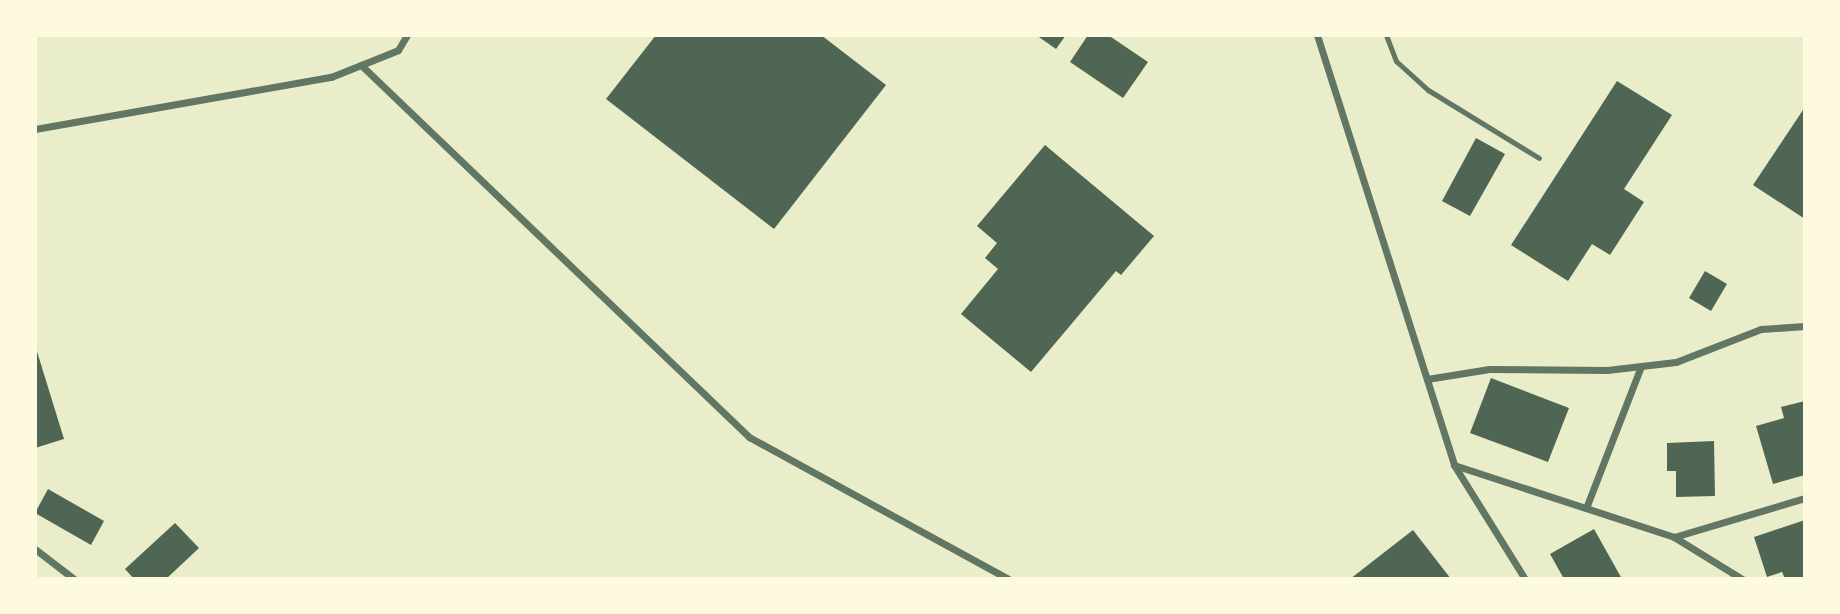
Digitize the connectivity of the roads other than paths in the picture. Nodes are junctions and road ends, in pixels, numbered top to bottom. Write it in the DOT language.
graph roads {
  1 [pos="407,35"];
  2 [pos="1317,35"];
  3 [pos="1386,35"];
  4 [pos="362,65"];
  5 [pos="35,129"];
  6 [pos="1539,158"];
  7 [pos="1805,326"];
  8 [pos="1641,366"];
  9 [pos="1427,379"];
  10 [pos="1454,465"];
  11 [pos="1805,498"];
  12 [pos="1586,508"];
  13 [pos="1674,537"];
  14 [pos="35,549"];
  15 [pos="74,579"];
  16 [pos="1008,579"];
  17 [pos="1525,579"];
  18 [pos="1742,579"];
  1 -- 4 [label="street"];
  2 -- 9 [label="street"];
  3 -- 6 [label="lane"];
  4 -- 5 [label="street"];
  4 -- 16 [label="street"];
  7 -- 8 [label="street"];
  8 -- 9 [label="street"];
  8 -- 12 [label="street"];
  9 -- 10 [label="street"];
  10 -- 12 [label="street"];
  10 -- 17 [label="street"];
  11 -- 13 [label="street"];
  12 -- 13 [label="street"];
  13 -- 18 [label="street"];
  14 -- 15 [label="street"];
}
